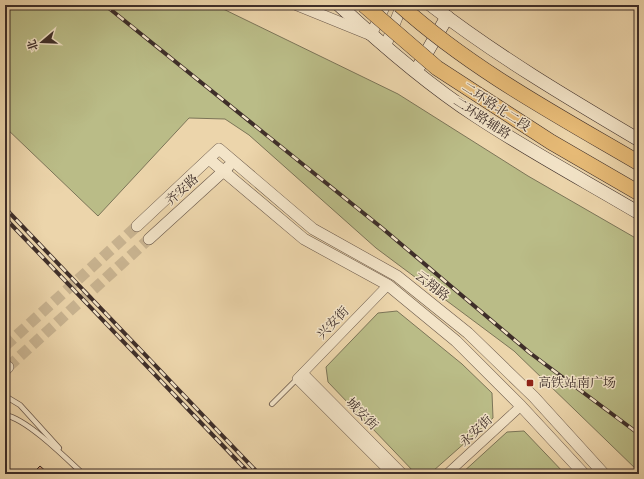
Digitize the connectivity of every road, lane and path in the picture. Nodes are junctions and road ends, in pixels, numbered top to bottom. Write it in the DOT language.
graph roads {
  1 [pos="297,5"];
  2 [pos="339,5"];
  3 [pos="364,5"];
  4 [pos="385,5"];
  5 [pos="401,5"];
  6 [pos="431,5"];
  7 [pos="447,17"];
  8 [pos="371,35"];
  9 [pos="385,47"];
  10 [pos="416,72"];
  11 [pos="639,140"];
  12 [pos="219,149"];
  13 [pos="209,160"];
  14 [pos="233,162"];
  15 [pos="639,164"];
  16 [pos="224,171"];
  17 [pos="639,193"];
  18 [pos="639,213"];
  19 [pos="137,226"];
  20 [pos="149,240"];
  21 [pos="388,285"];
  22 [pos="300,376"];
  23 [pos="5,396"];
  24 [pos="272,404"];
  25 [pos="521,406"];
  26 [pos="5,415"];
  27 [pos="73,464"];
  28 [pos="82,474"];
  29 [pos="392,474"];
  30 [pos="403,474"];
  31 [pos="447,474"];
  32 [pos="584,474"];
  33 [pos="604,474"];
  1 -- 8 [label="street"];
  2 -- 8 [label="main road, 二环路辅路"];
  3 -- 17 [label="highway, 二环路北二段, bridge"];
  4 -- 8 [label="street"];
  5 -- 9 [label="street"];
  5 -- 15 [label="highway, 二环路北二段, bridge"];
  6 -- 7 [label="main road"];
  7 -- 10 [label="main road"];
  7 -- 11 [label="main road"];
  8 -- 9 [label="main road, 二环路辅路"];
  9 -- 10 [label="main road, 二环路辅路"];
  10 -- 18 [label="main road, 二环路辅路"];
  12 -- 13 [label="street, 齐安路"];
  12 -- 14 [label="street, 云翔路"];
  13 -- 16 [label="street, 云翔路"];
  13 -- 19 [label="street, 齐安路"];
  14 -- 16 [label="street, 齐安路"];
  14 -- 33 [label="street, 云翔路"];
  16 -- 20 [label="street, 齐安路"];
  16 -- 21 [label="street, 云翔路"];
  21 -- 22 [label="street, 兴安街"];
  21 -- 25 [label="street, 云翔路"];
  22 -- 24 [label="lane"];
  22 -- 29 [label="street, 城安街"];
  22 -- 30 [label="street, 城安街"];
  23 -- 27 [label="lane"];
  25 -- 31 [label="street, 永安街"];
  25 -- 32 [label="street, 云翔路"];
  26 -- 27 [label="lane"];
  27 -- 28 [label="lane"];
}
